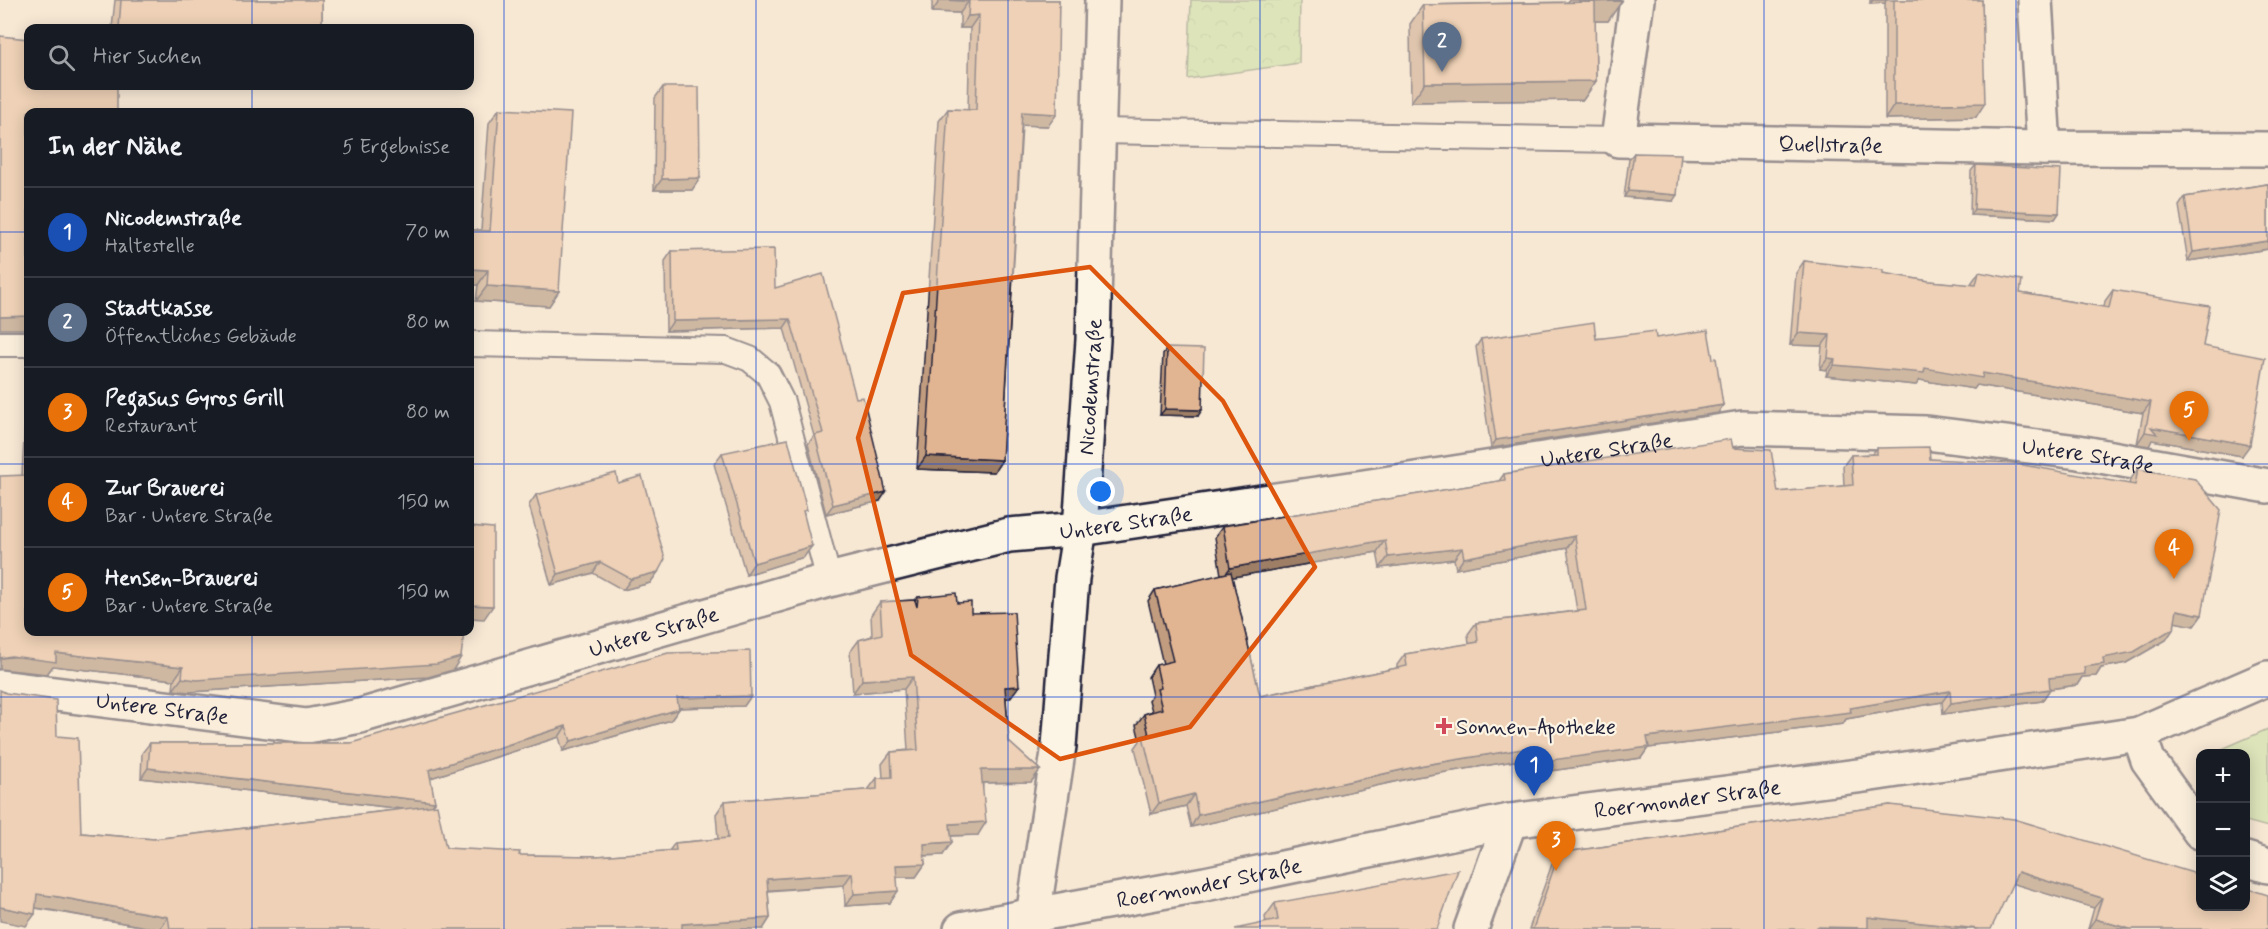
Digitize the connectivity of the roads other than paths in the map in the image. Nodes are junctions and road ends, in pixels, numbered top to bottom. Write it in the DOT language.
graph roads {
  1 [pos="1102,0"];
  2 [pos="1637,0"];
  3 [pos="2035,0"];
  4 [pos="1098,131"];
  5 [pos="1618,140"];
  6 [pos="2044,148"];
  7 [pos="2268,149"];
  8 [pos="0,344"];
  9 [pos="24,344"];
  10 [pos="474,344"];
  11 [pos="2268,486"];
  12 [pos="1080,529"];
  13 [pos="829,580"];
  14 [pos="2268,678"];
  15 [pos="0,687"];
  16 [pos="2139,734"];
  17 [pos="1509,822"];
  18 [pos="2196,826"];
  19 [pos="2250,860"];
  20 [pos="2268,866"];
  21 [pos="1033,922"];
  22 [pos="961,929"];
  23 [pos="1471,929"];
  1 -- 4 [label="street, Nicodemstraße"];
  2 -- 5 [label="street"];
  3 -- 6 [label="street"];
  4 -- 5 [label="lane"];
  4 -- 12 [label="street, Nicodemstraße"];
  5 -- 6 [label="street, Quellstraße"];
  6 -- 7 [label="street, Quellstraße"];
  8 -- 9 [label="lane"];
  10 -- 13 [label="lane"];
  11 -- 12 [label="street, Untere Straße"];
  12 -- 13 [label="street, Untere Straße"];
  12 -- 21 [label="street, Nicodemstraße"];
  13 -- 15 [label="street, Untere Straße"];
  14 -- 16 [label="street, Roermonder Straße"];
  16 -- 17 [label="street, Roermonder Straße"];
  16 -- 18 [label="street"];
  17 -- 21 [label="street, Roermonder Straße"];
  17 -- 23 [label="street"];
  19 -- 20 [label="street"];
  21 -- 22 [label="street, Roermonder Straße"];
}
